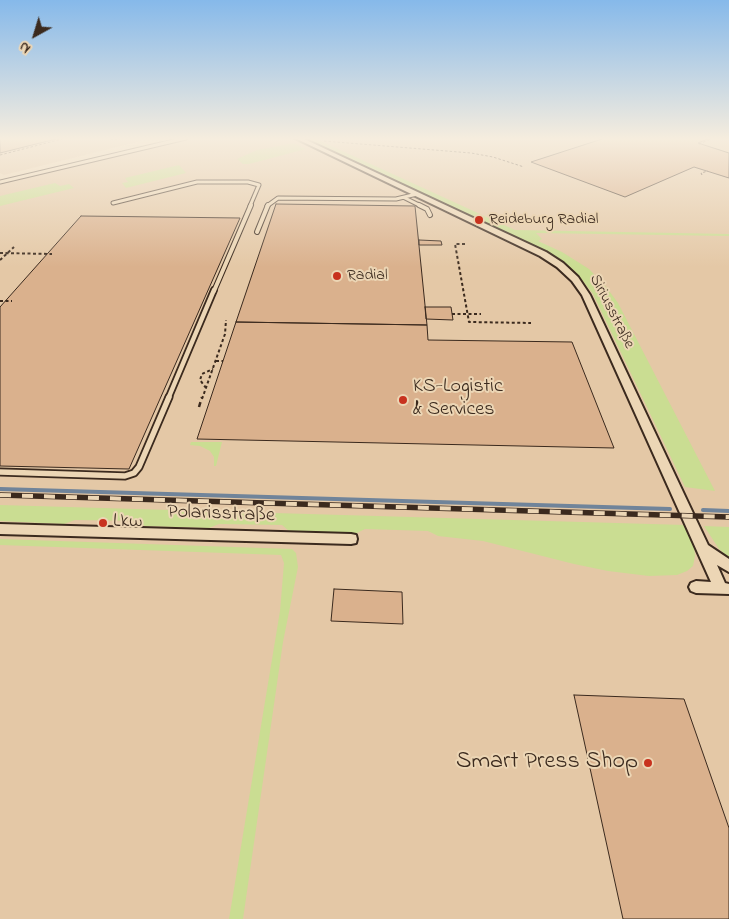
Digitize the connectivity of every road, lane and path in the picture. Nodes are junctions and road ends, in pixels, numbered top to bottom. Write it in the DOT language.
graph roads {
  1 [pos="389,181"];
  2 [pos="417,194"];
  3 [pos="406,198"];
  4 [pos="113,203"];
  5 [pos="430,215"];
  6 [pos="257,232"];
  7 [pos="465,244"];
  8 [pos="14,247"];
  9 [pos="0,253"];
  10 [pos="8,253"];
  11 [pos="52,254"];
  12 [pos="0,260"];
  13 [pos="0,301"];
  14 [pos="12,301"];
  15 [pos="452,314"];
  16 [pos="468,314"];
  17 [pos="481,314"];
  18 [pos="226,320"];
  19 [pos="531,323"];
  20 [pos="225,334"];
  21 [pos="232,334"];
  22 [pos="216,361"];
  23 [pos="223,361"];
  24 [pos="213,369"];
  25 [pos="206,388"];
  26 [pos="199,407"];
  27 [pos="0,472"];
  28 [pos="0,528"];
  29 [pos="351,539"];
  30 [pos="702,548"];
  31 [pos="729,566"];
  32 [pos="696,587"];
  33 [pos="725,588"];
  1 -- 2 [label="street, Siriusstraße"];
  2 -- 3 [label="lane"];
  2 -- 30 [label="street, Siriusstraße"];
  3 -- 5 [label="lane"];
  3 -- 6 [label="lane"];
  4 -- 27 [label="lane"];
  7 -- 16 [label="path"];
  8 -- 10 [label="path"];
  9 -- 10 [label="path"];
  10 -- 11 [label="path"];
  10 -- 12 [label="path"];
  13 -- 14 [label="path"];
  15 -- 16 [label="path"];
  16 -- 17 [label="path"];
  16 -- 19 [label="path"];
  18 -- 20 [label="path"];
  20 -- 21 [label="path"];
  20 -- 22 [label="path"];
  22 -- 23 [label="path"];
  22 -- 24 [label="path"];
  24 -- 25 [label="path"];
  24 -- 25 [label="path"];
  25 -- 26 [label="path"];
  28 -- 29 [label="street, Polarisstraße"];
  30 -- 31 [label="street"];
  30 -- 33 [label="street, Siriusstraße"];
  32 -- 33 [label="street"];
}
